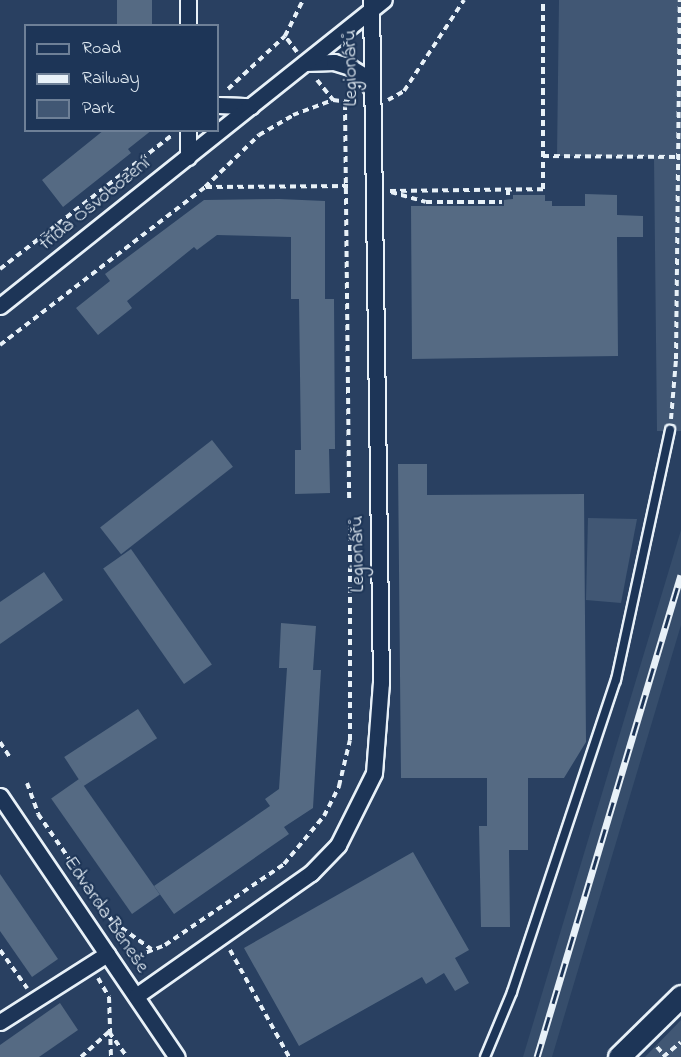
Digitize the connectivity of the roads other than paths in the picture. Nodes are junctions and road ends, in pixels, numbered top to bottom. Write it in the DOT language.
graph roads {
  1 [pos="188,0"];
  2 [pos="384,0"];
  3 [pos="372,5"];
  4 [pos="188,24"];
  5 [pos="305,63"];
  6 [pos="373,96"];
  7 [pos="219,105"];
  8 [pos="251,106"];
  9 [pos="188,132"];
  10 [pos="219,132"];
  11 [pos="219,132"];
  12 [pos="188,157"];
  13 [pos="0,306"];
  14 [pos="670,430"];
  15 [pos="0,796"];
  16 [pos="107,954"];
  17 [pos="136,996"];
  18 [pos="681,996"];
  19 [pos="0,1022"];
  20 [pos="177,1057"];
  21 [pos="485,1057"];
  22 [pos="619,1057"];
  1 -- 4 [label="street"];
  2 -- 3 [label="street, třída Osvobození"];
  3 -- 5 [label="street, třída Osvobození"];
  3 -- 6 [label="street, Legionářů"];
  5 -- 6 [label="street"];
  5 -- 8 [label="street, třída Osvobození"];
  6 -- 17 [label="street, Legionářů"];
  7 -- 8 [label="street"];
  8 -- 10 [label="street, třída Osvobození"];
  9 -- 12 [label="street"];
  11 -- 12 [label="street, třída Osvobození"];
  12 -- 13 [label="street, třída Osvobození"];
  14 -- 21 [label="lane"];
  15 -- 16 [label="street, Edvarda Beneše"];
  16 -- 17 [label="street, Edvarda Beneše"];
  16 -- 19 [label="street"];
  17 -- 20 [label="street, Edvarda Beneše"];
  18 -- 22 [label="street"];
}
